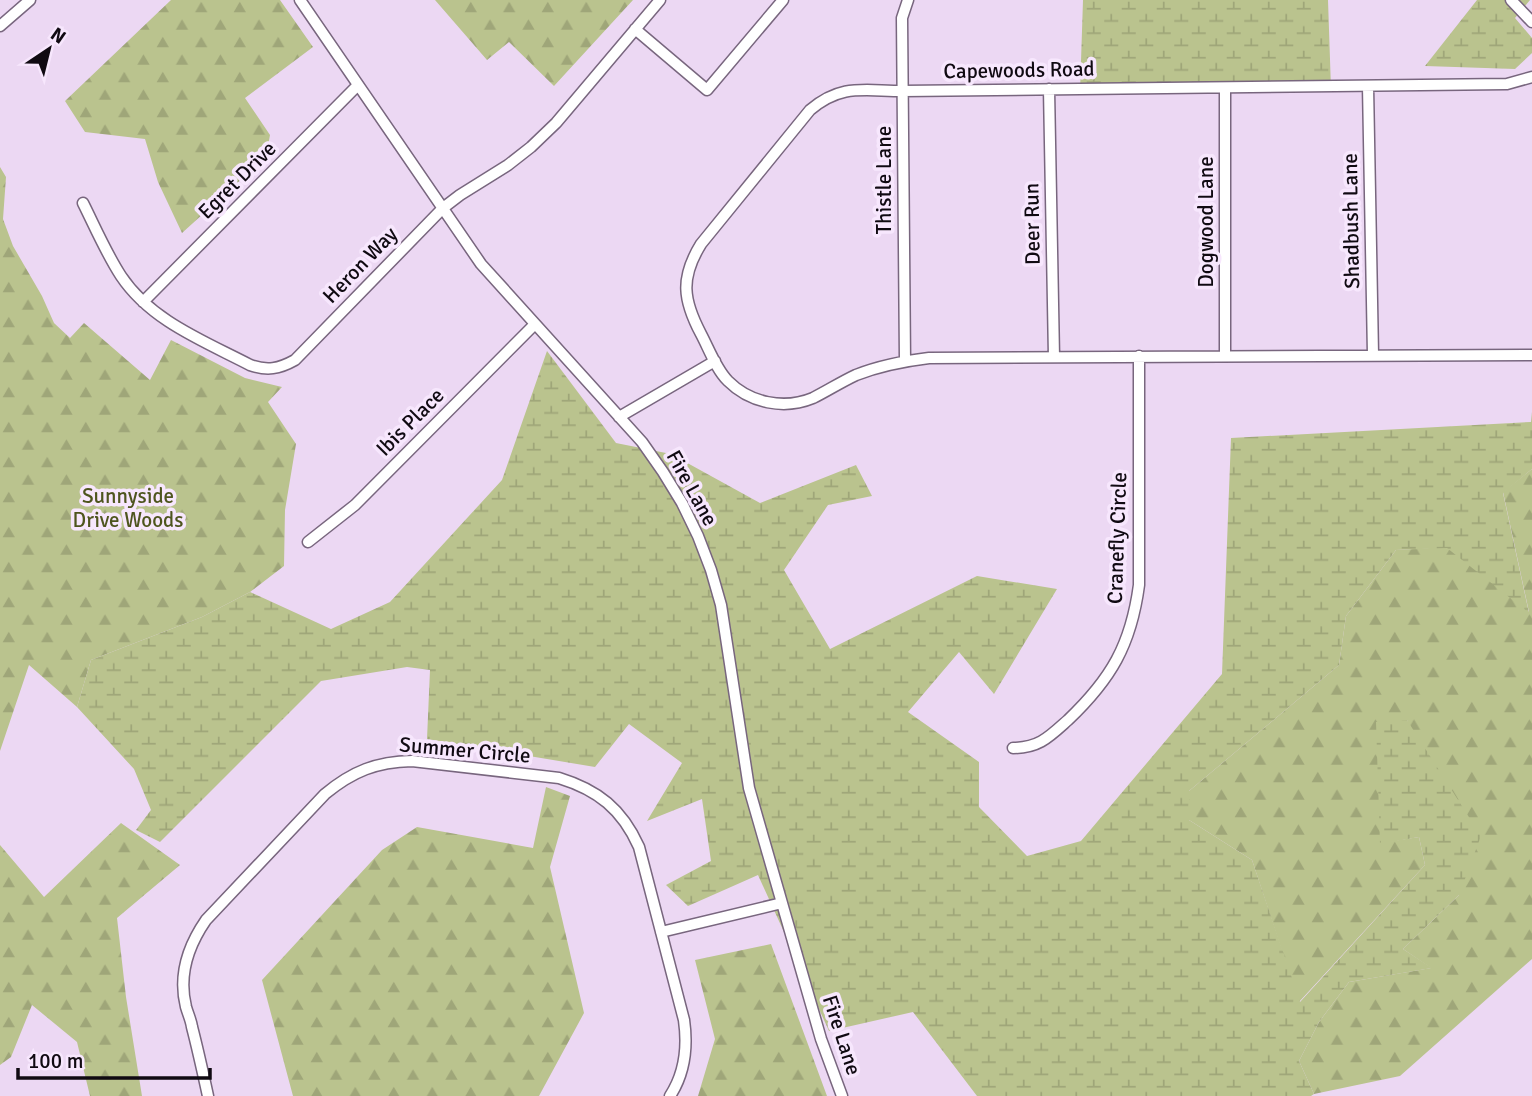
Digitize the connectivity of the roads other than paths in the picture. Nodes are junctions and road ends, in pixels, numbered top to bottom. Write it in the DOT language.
graph roads {
  1 [pos="30,0"];
  2 [pos="300,0"];
  3 [pos="660,0"];
  4 [pos="783,0"];
  5 [pos="908,0"];
  6 [pos="1511,0"];
  7 [pos="1532,22"];
  8 [pos="0,26"];
  9 [pos="635,29"];
  10 [pos="1532,77"];
  11 [pos="358,85"];
  12 [pos="1368,86"];
  13 [pos="1225,88"];
  14 [pos="1049,89"];
  15 [pos="903,91"];
  16 [pos="83,204"];
  17 [pos="443,208"];
  18 [pos="143,302"];
  19 [pos="536,324"];
  20 [pos="1373,355"];
  21 [pos="1532,355"];
  22 [pos="1139,356"];
  23 [pos="1225,356"];
  24 [pos="1054,357"];
  25 [pos="715,360"];
  26 [pos="905,361"];
  27 [pos="619,417"];
  28 [pos="308,542"];
  29 [pos="1013,748"];
  30 [pos="782,903"];
  31 [pos="661,932"];
  32 [pos="208,1096"];
  33 [pos="670,1096"];
  34 [pos="842,1096"];
  1 -- 8 [label="street"];
  2 -- 11 [label="street, Fire Lane"];
  3 -- 9 [label="street, Heron Way"];
  4 -- 9 [label="street"];
  5 -- 15 [label="street, Thistle Lane"];
  6 -- 7 [label="street"];
  9 -- 17 [label="street, Heron Way"];
  10 -- 12 [label="street, Capewoods Road"];
  11 -- 17 [label="street, Fire Lane"];
  11 -- 18 [label="street, Egret Drive"];
  12 -- 13 [label="street, Capewoods Road"];
  12 -- 20 [label="street, Shadbush Lane"];
  13 -- 14 [label="street, Capewoods Road"];
  13 -- 23 [label="street, Dogwood Lane"];
  14 -- 15 [label="street, Capewoods Road"];
  14 -- 24 [label="street, Deer Run"];
  15 -- 25 [label="street, Capewoods Road"];
  15 -- 26 [label="street, Thistle Lane"];
  16 -- 18 [label="street, Heron Way"];
  17 -- 18 [label="street, Heron Way"];
  17 -- 19 [label="street, Fire Lane"];
  19 -- 27 [label="street, Fire Lane"];
  19 -- 28 [label="street, Ibis Place"];
  20 -- 21 [label="street, Capewoods Road"];
  20 -- 23 [label="street, Capewoods Road"];
  22 -- 23 [label="street, Capewoods Road"];
  22 -- 24 [label="street, Capewoods Road"];
  22 -- 29 [label="street, Cranefly Circle"];
  24 -- 26 [label="street, Capewoods Road"];
  25 -- 26 [label="street, Capewoods Road"];
  25 -- 27 [label="street"];
  27 -- 30 [label="street, Fire Lane"];
  30 -- 31 [label="street"];
  30 -- 34 [label="street, Fire Lane"];
  31 -- 32 [label="street, Summer Circle"];
  31 -- 33 [label="street, Summer Circle"];
}
